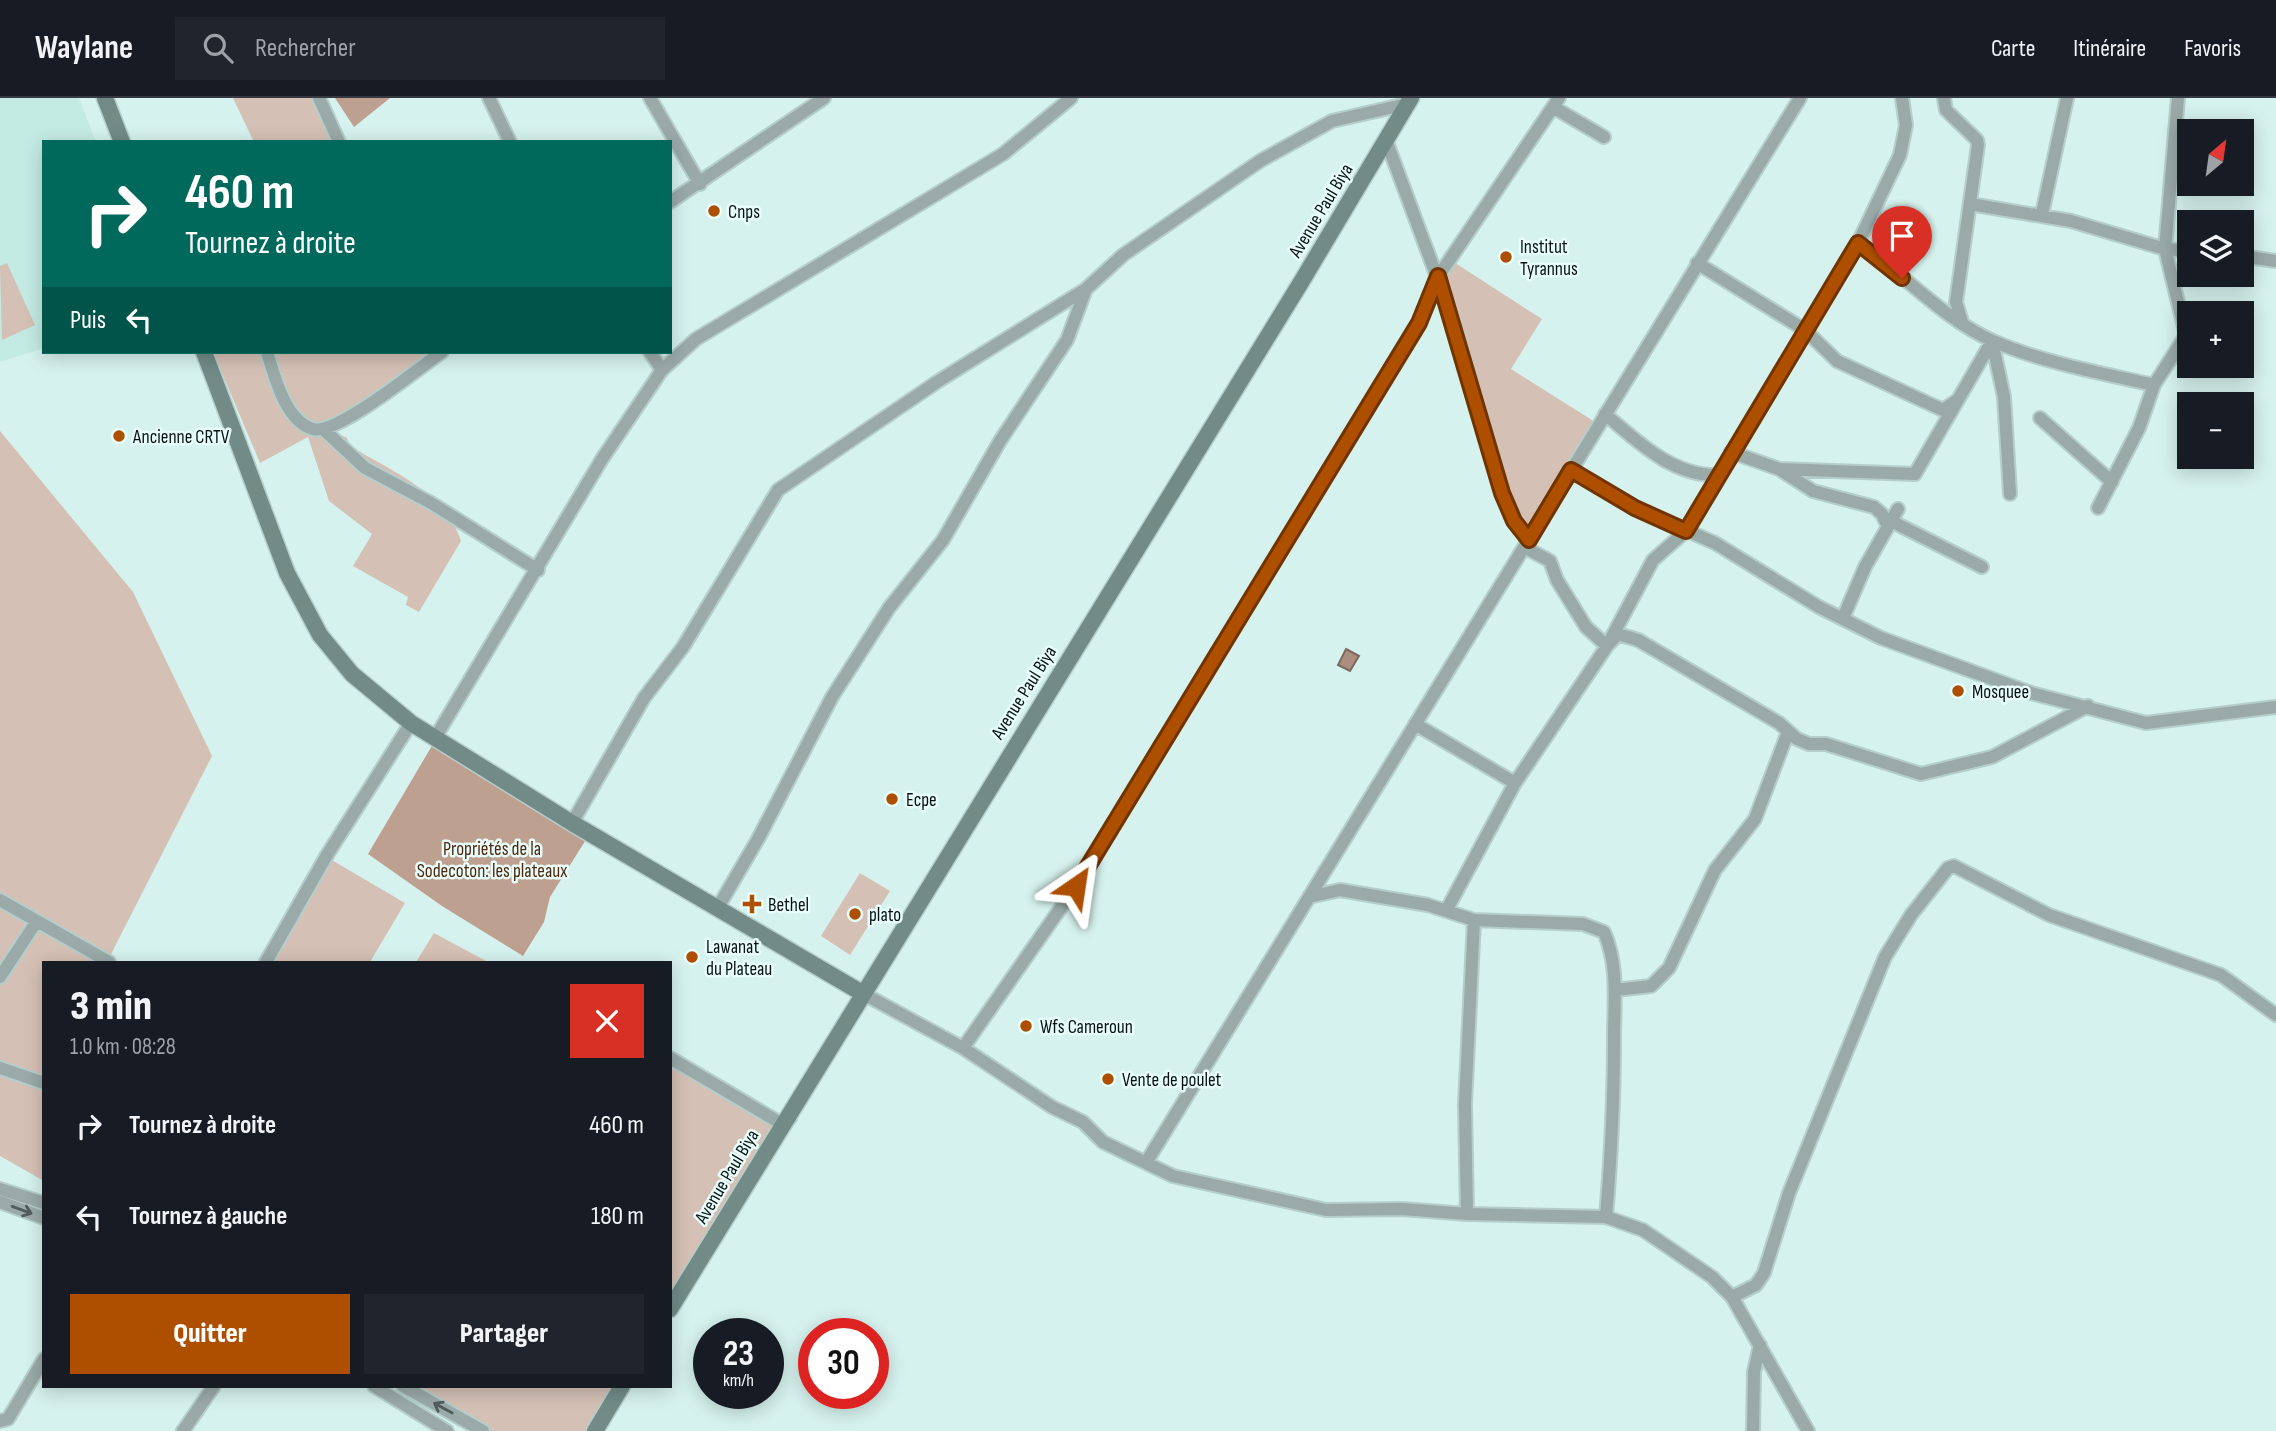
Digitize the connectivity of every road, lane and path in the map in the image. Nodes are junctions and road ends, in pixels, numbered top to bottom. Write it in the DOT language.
graph roads {
  1 [pos="105,98"];
  2 [pos="319,98"];
  3 [pos="489,98"];
  4 [pos="650,98"];
  5 [pos="824,98"];
  6 [pos="1071,98"];
  7 [pos="1800,98"];
  8 [pos="1902,98"];
  9 [pos="1944,98"];
  10 [pos="2067,98"];
  11 [pos="2178,98"];
  12 [pos="1409,101"];
  13 [pos="1556,103"];
  14 [pos="1604,137"];
  15 [pos="121,140"];
  16 [pos="339,140"];
  17 [pos="509,140"];
  18 [pos="1386,140"];
  19 [pos="700,184"];
  20 [pos="672,201"];
  21 [pos="1970,204"];
  22 [pos="2042,214"];
  23 [pos="1858,243"];
  24 [pos="2165,249"];
  25 [pos="2177,250"];
  26 [pos="2254,258"];
  27 [pos="2276,261"];
  28 [pos="1697,263"];
  29 [pos="1438,276"];
  30 [pos="1086,289"];
  31 [pos="1962,322"];
  32 [pos="1805,330"];
  33 [pos="1992,341"];
  34 [pos="205,354"];
  35 [pos="268,354"];
  36 [pos="439,354"];
  37 [pos="651,354"];
  38 [pos="662,370"];
  39 [pos="2154,385"];
  40 [pos="1961,398"];
  41 [pos="1605,414"];
  42 [pos="2040,418"];
  43 [pos="323,429"];
  44 [pos="1731,452"];
  45 [pos="1779,469"];
  46 [pos="1571,470"];
  47 [pos="1717,475"];
  48 [pos="2112,482"];
  49 [pos="2010,494"];
  50 [pos="2098,508"];
  51 [pos="1898,509"];
  52 [pos="1889,524"];
  53 [pos="1686,531"];
  54 [pos="1526,543"];
  55 [pos="1982,567"];
  56 [pos="538,570"];
  57 [pos="1843,618"];
  58 [pos="1607,646"];
  59 [pos="2088,706"];
  60 [pos="2276,707"];
  61 [pos="411,723"];
  62 [pos="1415,724"];
  63 [pos="1788,732"];
  64 [pos="435,738"];
  65 [pos="1516,783"];
  66 [pos="572,823"];
  67 [pos="1309,897"];
  68 [pos="0,900"];
  69 [pos="717,909"];
  70 [pos="1446,911"];
  71 [pos="1474,920"];
  72 [pos="37,921"];
  73 [pos="107,961"];
  74 [pos="267,961"];
  75 [pos="2,971"];
  76 [pos="1615,990"];
  77 [pos="862,993"];
  78 [pos="2276,1014"];
  79 [pos="963,1048"];
  80 [pos="672,1059"];
  81 [pos="0,1068"];
  82 [pos="42,1082"];
  83 [pos="782,1124"];
  84 [pos="1147,1161"];
  85 [pos="0,1189"];
  86 [pos="0,1202"];
  87 [pos="42,1202"];
  88 [pos="1467,1214"];
  89 [pos="42,1216"];
  90 [pos="1606,1217"];
  91 [pos="1732,1297"];
  92 [pos="672,1305"];
  93 [pos="1760,1345"];
  94 [pos="42,1362"];
  95 [pos="213,1388"];
  96 [pos="376,1388"];
  97 [pos="407,1388"];
  98 [pos="621,1388"];
  99 [pos="6,1424"];
  100 [pos="183,1431"];
  101 [pos="447,1431"];
  102 [pos="483,1431"];
  103 [pos="594,1431"];
  104 [pos="1753,1431"];
  105 [pos="1808,1431"];
  1 -- 15 [label="main road"];
  2 -- 16 [label="street"];
  3 -- 17 [label="street"];
  4 -- 19 [label="street"];
  5 -- 19 [label="street"];
  6 -- 38 [label="street"];
  7 -- 28 [label="street"];
  8 -- 23 [label="street"];
  9 -- 21 [label="street"];
  10 -- 22 [label="street"];
  11 -- 24 [label="street"];
  12 -- 18 [label="main road, Avenue Paul Biya"];
  12 -- 30 [label="street"];
  13 -- 14 [label="street"];
  13 -- 29 [label="street"];
  18 -- 29 [label="street"];
  18 -- 77 [label="main road, Avenue Paul Biya"];
  19 -- 20 [label="street"];
  21 -- 22 [label="street"];
  21 -- 31 [label="street"];
  22 -- 24 [label="street"];
  23 -- 31 [label="street"];
  23 -- 32 [label="street"];
  24 -- 25 [label="street"];
  24 -- 39 [label="street"];
  26 -- 27 [label="street"];
  28 -- 32 [label="street"];
  28 -- 41 [label="street"];
  29 -- 54 [label="street"];
  29 -- 79 [label="street"];
  30 -- 66 [label="street"];
  30 -- 69 [label="street"];
  31 -- 33 [label="street"];
  32 -- 40 [label="street"];
  32 -- 44 [label="street"];
  33 -- 39 [label="street"];
  33 -- 40 [label="street"];
  33 -- 49 [label="street"];
  34 -- 61 [label="main road"];
  35 -- 43 [label="street"];
  36 -- 43 [label="street"];
  37 -- 38 [label="street"];
  38 -- 56 [label="street"];
  39 -- 48 [label="street"];
  40 -- 45 [label="street"];
  41 -- 46 [label="street"];
  41 -- 47 [label="street"];
  42 -- 48 [label="street"];
  43 -- 56 [label="street"];
  44 -- 45 [label="street"];
  44 -- 47 [label="street"];
  45 -- 52 [label="street"];
  46 -- 53 [label="street"];
  46 -- 54 [label="street"];
  47 -- 53 [label="street"];
  48 -- 50 [label="street"];
  51 -- 52 [label="street"];
  52 -- 55 [label="street"];
  52 -- 57 [label="street"];
  53 -- 57 [label="street"];
  53 -- 58 [label="street"];
  54 -- 58 [label="street"];
  54 -- 62 [label="street"];
  56 -- 64 [label="street"];
  57 -- 59 [label="street"];
  58 -- 63 [label="street"];
  58 -- 65 [label="street"];
  59 -- 60 [label="street"];
  59 -- 63 [label="street"];
  61 -- 64 [label="main road"];
  61 -- 74 [label="street"];
  62 -- 65 [label="street"];
  62 -- 67 [label="street"];
  63 -- 76 [label="street"];
  64 -- 66 [label="main road"];
  65 -- 70 [label="street"];
  66 -- 69 [label="main road"];
  67 -- 70 [label="street"];
  67 -- 84 [label="street"];
  68 -- 72 [label="street"];
  69 -- 77 [label="main road"];
  70 -- 71 [label="street"];
  71 -- 76 [label="street"];
  71 -- 88 [label="street"];
  72 -- 73 [label="street"];
  72 -- 75 [label="street"];
  76 -- 90 [label="street"];
  77 -- 79 [label="street"];
  77 -- 83 [label="main road, Avenue Paul Biya"];
  78 -- 91 [label="street"];
  79 -- 84 [label="street"];
  80 -- 83 [label="street"];
  81 -- 82 [label="street"];
  83 -- 92 [label="main road, Avenue Paul Biya"];
  84 -- 88 [label="street"];
  85 -- 87 [label="street"];
  86 -- 89 [label="street, one-way"];
  88 -- 90 [label="street"];
  90 -- 91 [label="street"];
  91 -- 93 [label="street"];
  93 -- 104 [label="street"];
  93 -- 105 [label="street"];
  94 -- 99 [label="street"];
  95 -- 100 [label="street"];
  96 -- 101 [label="street"];
  102 -- 97 [label="street, one-way"];
  98 -- 103 [label="main road"];
}
